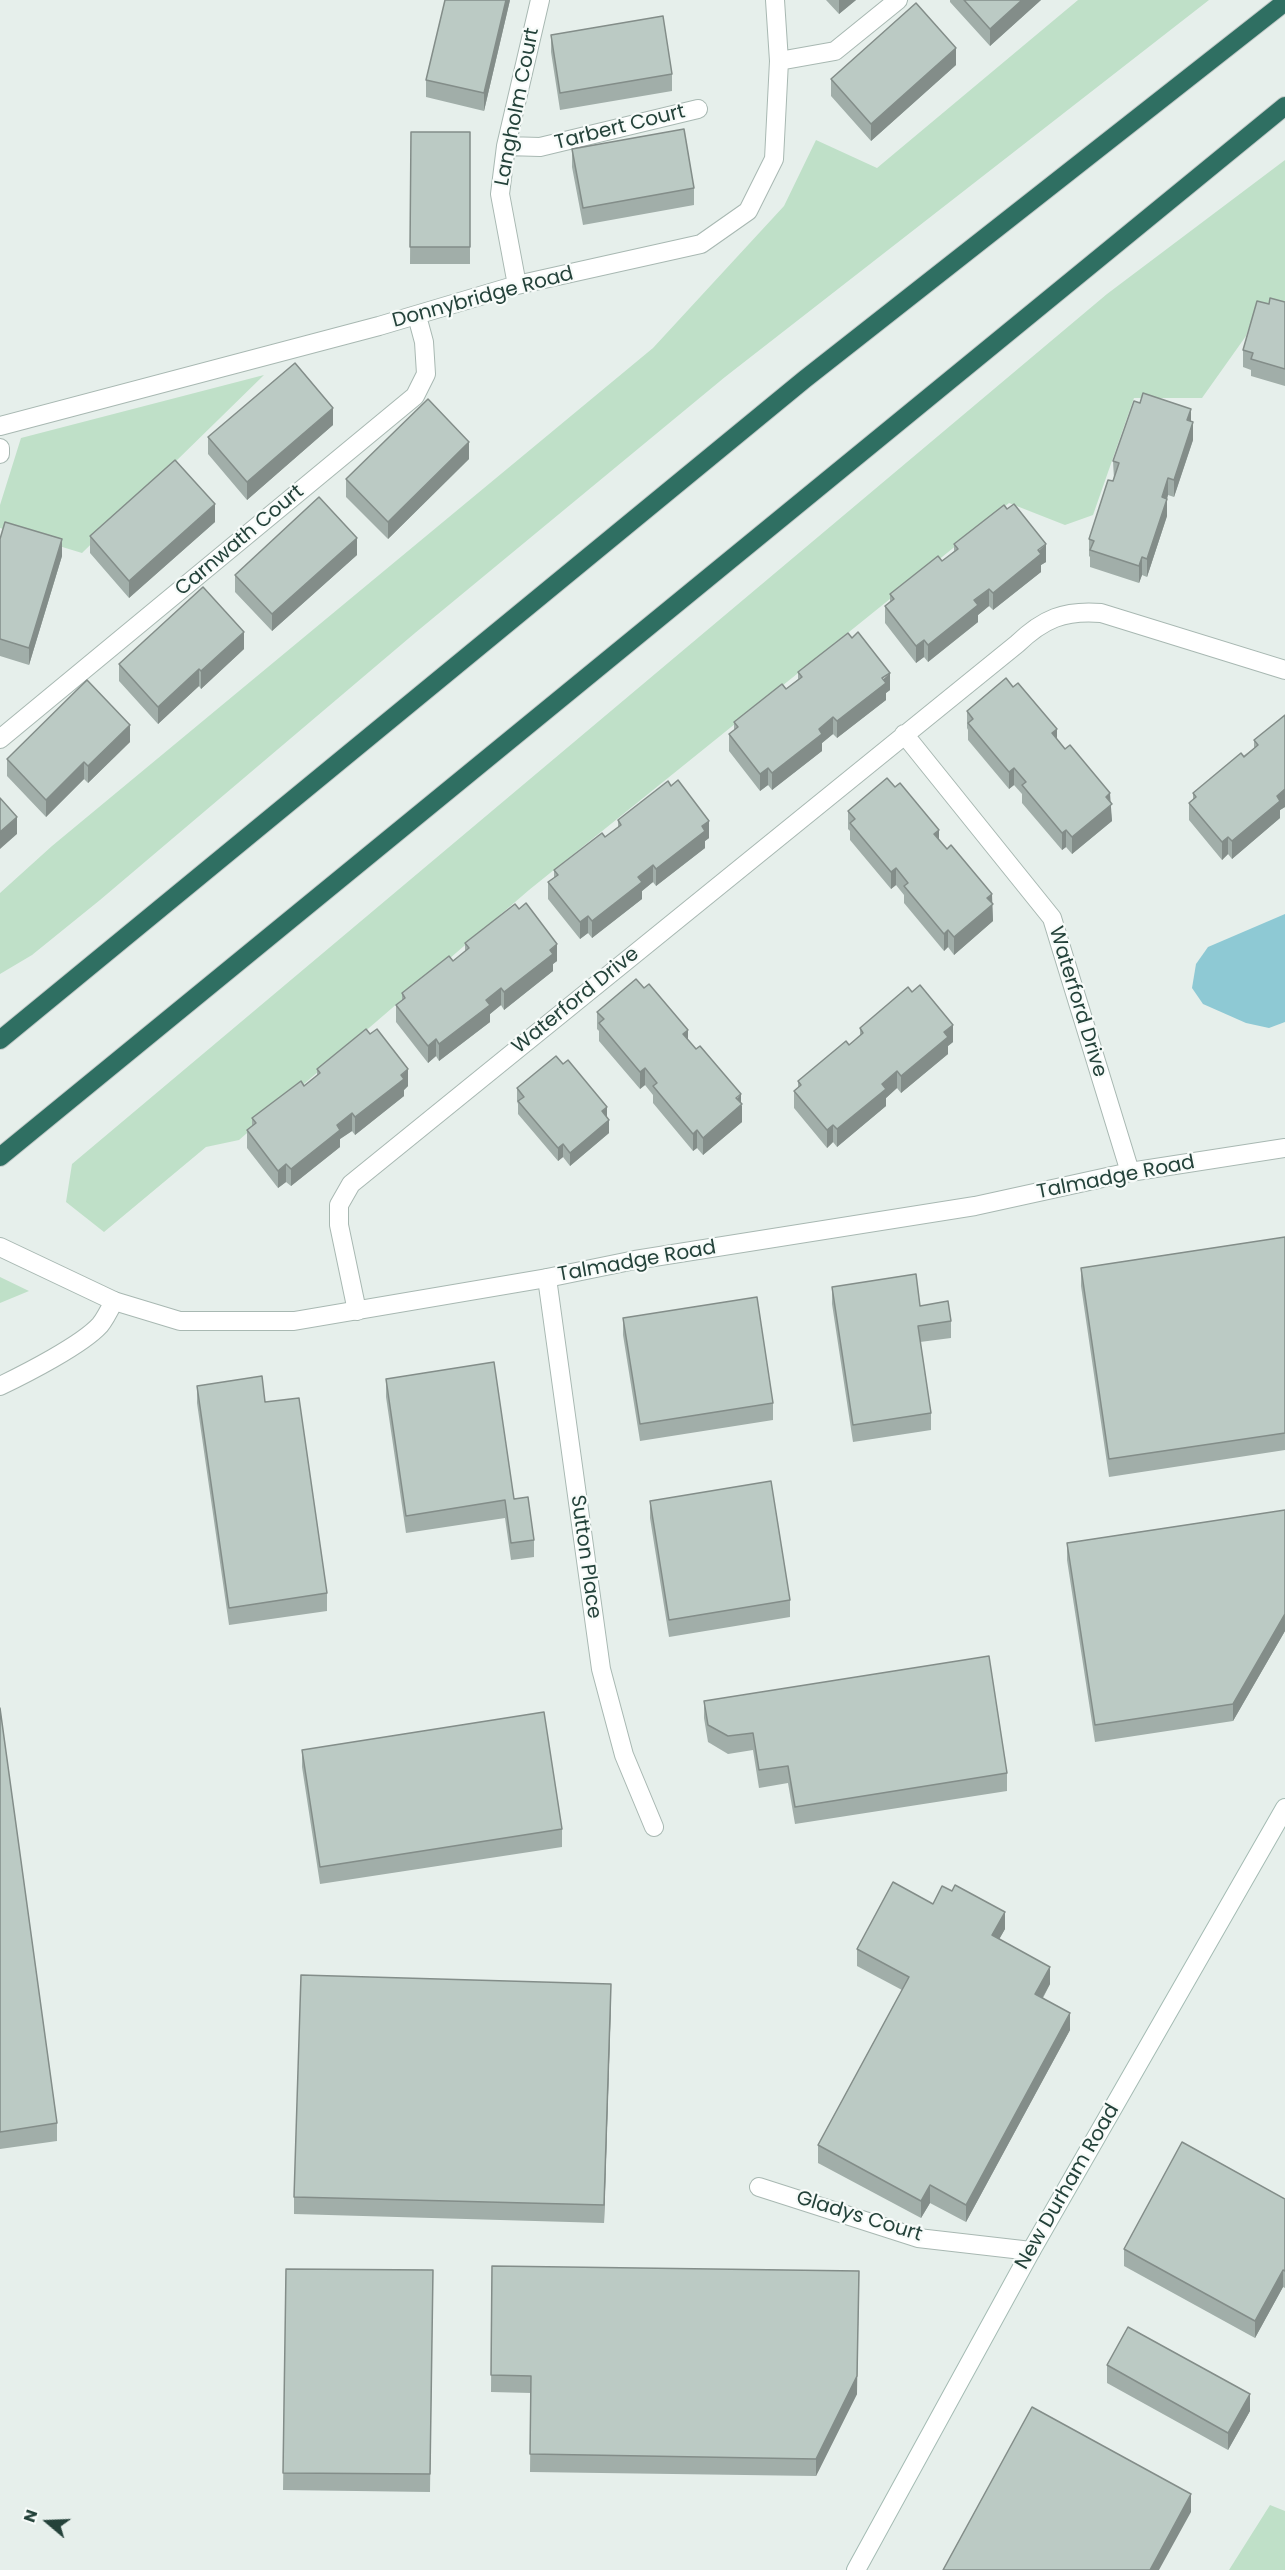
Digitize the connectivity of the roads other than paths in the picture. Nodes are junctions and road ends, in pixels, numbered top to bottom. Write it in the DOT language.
graph roads {
  1 [pos="540,0"];
  2 [pos="775,0"];
  3 [pos="898,0"];
  4 [pos="1285,2"];
  5 [pos="779,61"];
  6 [pos="1285,106"];
  7 [pos="698,109"];
  8 [pos="506,146"];
  9 [pos="517,285"];
  10 [pos="417,316"];
  11 [pos="0,426"];
  12 [pos="0,448"];
  13 [pos="0,454"];
  14 [pos="1285,670"];
  15 [pos="904,734"];
  16 [pos="0,739"];
  17 [pos="0,1040"];
  18 [pos="1285,1148"];
  19 [pos="0,1157"];
  20 [pos="1130,1172"];
  21 [pos="0,1247"];
  22 [pos="547,1278"];
  23 [pos="114,1301"];
  24 [pos="357,1311"];
  25 [pos="0,1386"];
  26 [pos="1285,1808"];
  27 [pos="654,1827"];
  28 [pos="759,2187"];
  29 [pos="1031,2251"];
  30 [pos="856,2570"];
  1 -- 8 [label="street, Langholm Court"];
  2 -- 5 [label="street, Donnybridge Road"];
  3 -- 5 [label="street"];
  4 -- 17 [label="highway"];
  5 -- 9 [label="street, Donnybridge Road"];
  6 -- 19 [label="highway"];
  7 -- 8 [label="street, Tarbert Court"];
  8 -- 9 [label="street, Langholm Court"];
  9 -- 10 [label="street, Donnybridge Road"];
  10 -- 11 [label="street, Donnybridge Road"];
  10 -- 16 [label="street, Carnwath Court"];
  12 -- 13 [label="street"];
  14 -- 15 [label="street, Waterford Drive"];
  15 -- 20 [label="street, Waterford Drive"];
  15 -- 24 [label="street, Waterford Drive"];
  18 -- 20 [label="street, Talmadge Road"];
  20 -- 22 [label="street, Talmadge Road"];
  21 -- 23 [label="street, Talmadge Road"];
  22 -- 24 [label="street, Talmadge Road"];
  22 -- 27 [label="street, Sutton Place"];
  23 -- 24 [label="street, Talmadge Road"];
  23 -- 25 [label="street"];
  26 -- 29 [label="street, New Durham Road"];
  28 -- 29 [label="street, Gladys Court"];
  29 -- 30 [label="street, New Durham Road"];
}
